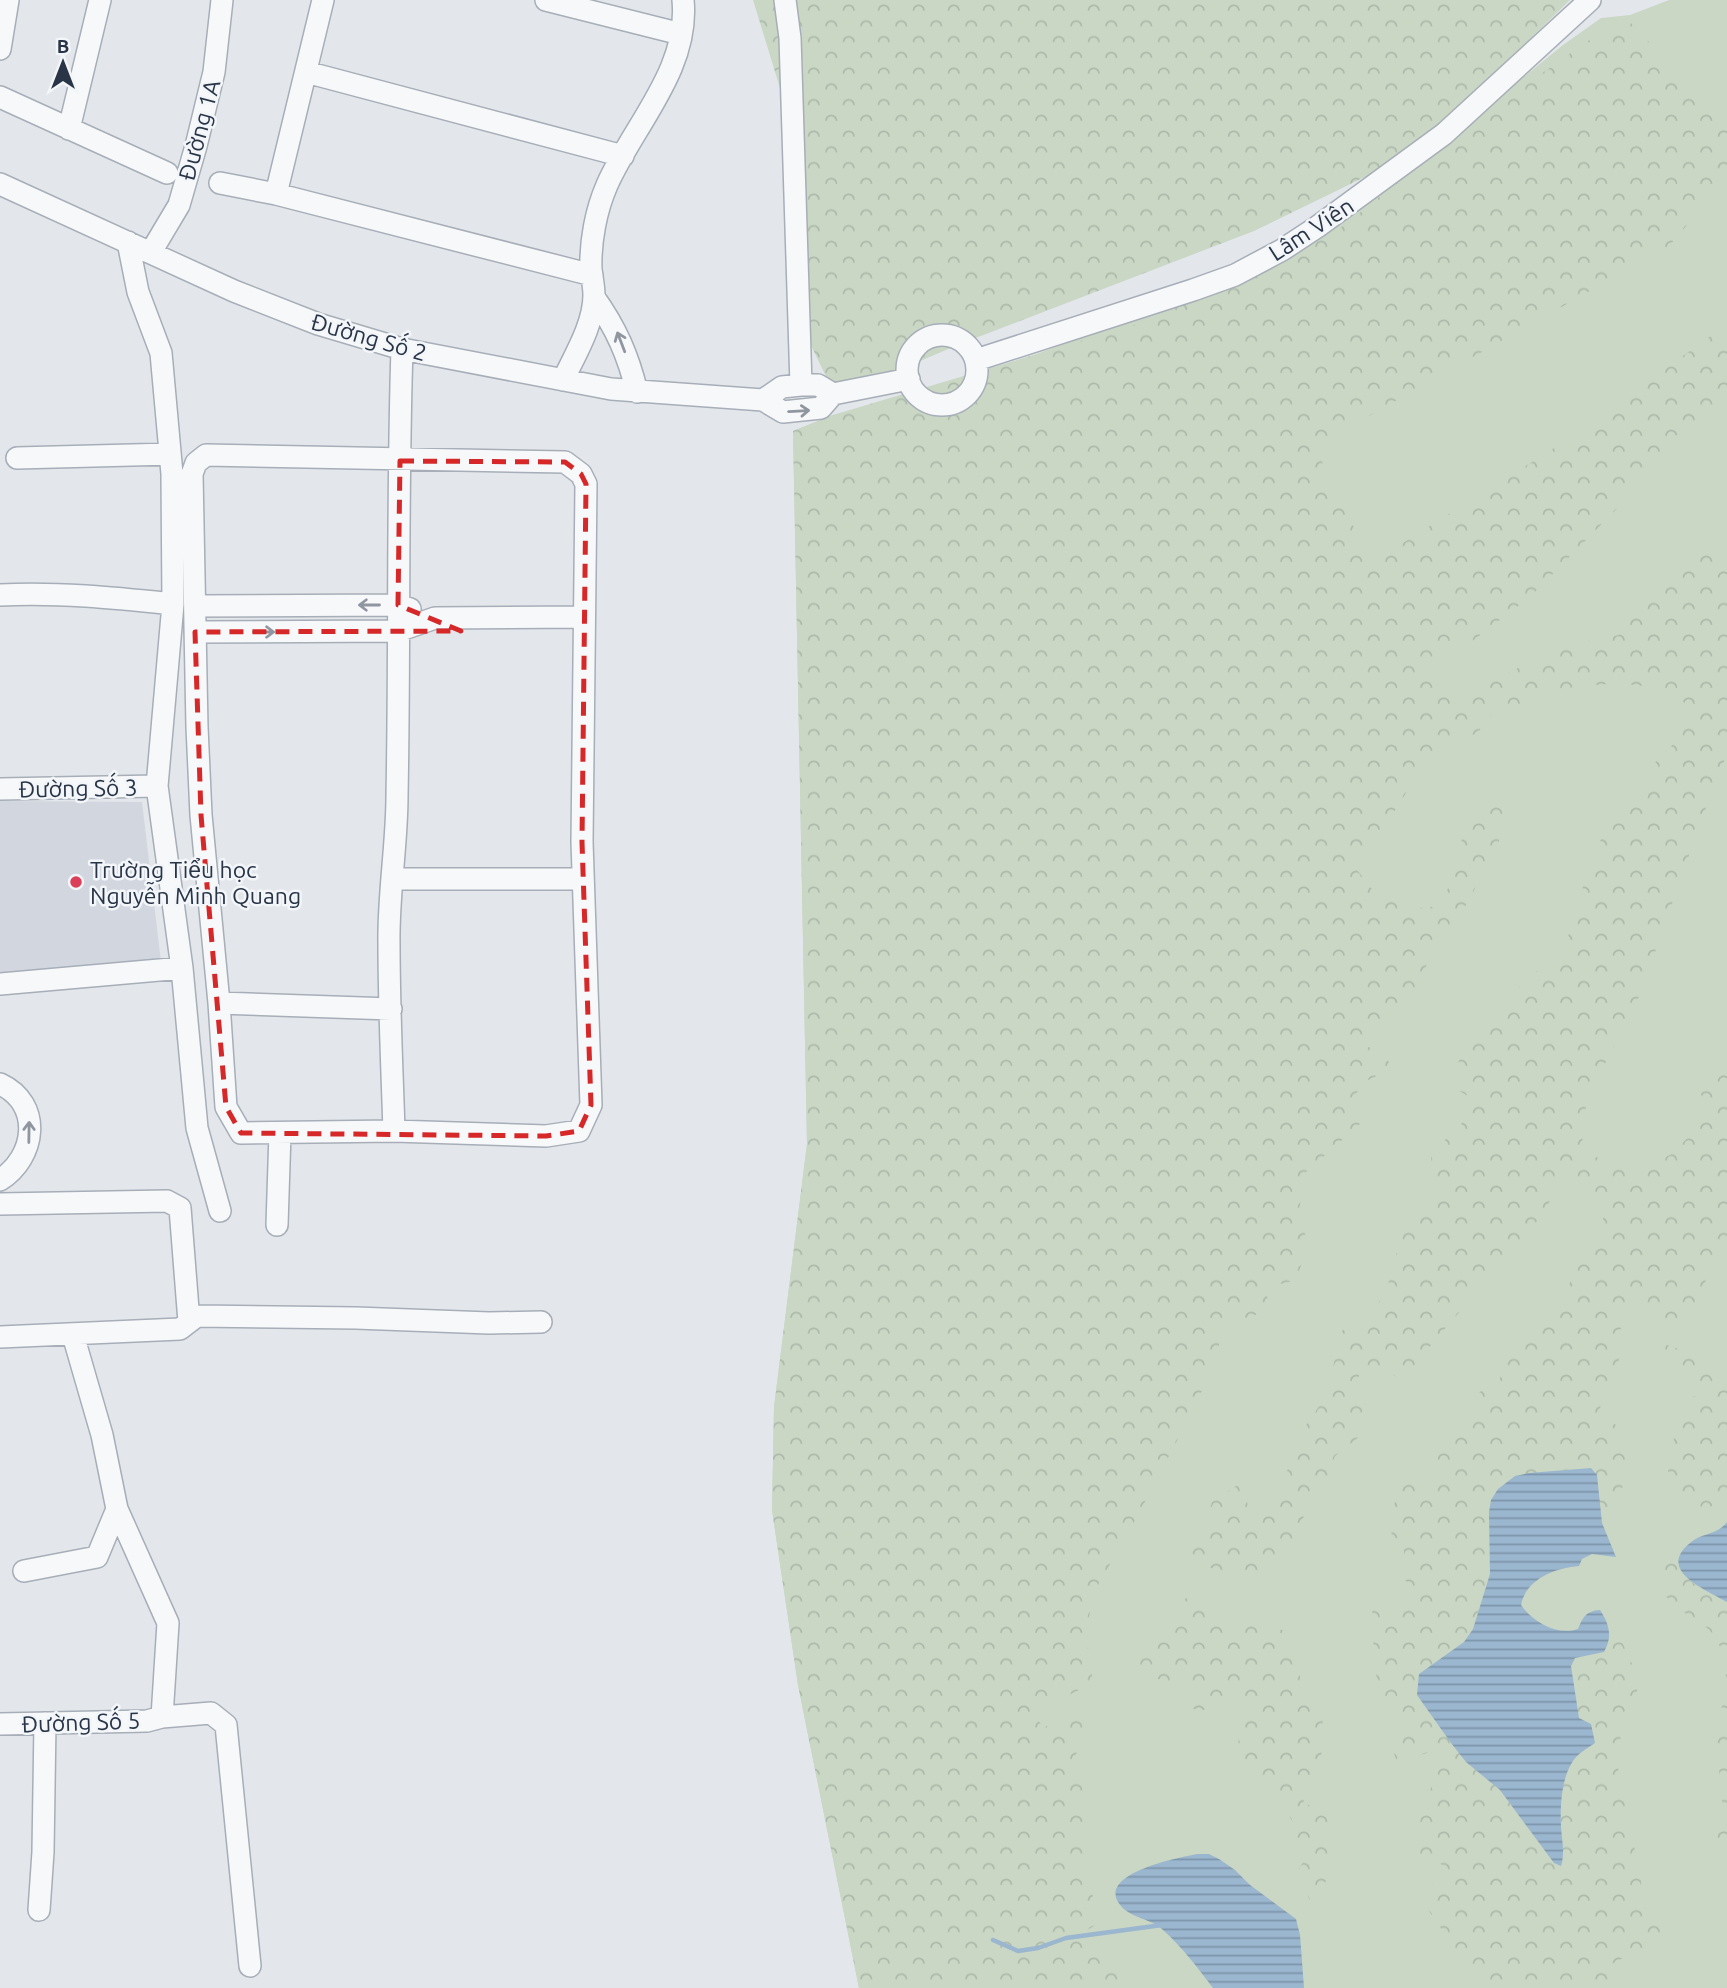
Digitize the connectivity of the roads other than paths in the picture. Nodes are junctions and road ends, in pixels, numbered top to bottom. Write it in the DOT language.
graph roads {
  1 [pos="8,0"];
  2 [pos="100,0"];
  3 [pos="222,0"];
  4 [pos="323,0"];
  5 [pos="546,0"];
  6 [pos="682,0"];
  7 [pos="785,0"];
  8 [pos="1590,0"];
  9 [pos="681,34"];
  10 [pos="0,49"];
  11 [pos="306,72"];
  12 [pos="0,97"];
  13 [pos="69,129"];
  14 [pos="623,156"];
  15 [pos="167,173"];
  16 [pos="220,183"];
  17 [pos="0,184"];
  18 [pos="276,194"];
  19 [pos="128,242"];
  20 [pos="151,252"];
  21 [pos="592,275"];
  22 [pos="594,297"];
  23 [pos="402,349"];
  24 [pos="976,360"];
  25 [pos="909,379"];
  26 [pos="563,380"];
  27 [pos="801,385"];
  28 [pos="637,392"];
  29 [pos="833,394"];
  30 [pos="763,400"];
  31 [pos="170,454"];
  32 [pos="17,458"];
  33 [pos="400,461"];
  34 [pos="0,596"];
  35 [pos="173,604"];
  36 [pos="398,605"];
  37 [pos="195,606"];
  38 [pos="584,617"];
  39 [pos="435,618"];
  40 [pos="398,631"];
  41 [pos="195,632"];
  42 [pos="157,786"];
  43 [pos="0,789"];
  44 [pos="393,879"];
  45 [pos="582,880"];
  46 [pos="182,968"];
  47 [pos="0,984"];
  48 [pos="219,1003"];
  49 [pos="391,1009"];
  50 [pos="0,1084"];
  51 [pos="394,1130"];
  52 [pos="280,1133"];
  53 [pos="0,1181"];
  54 [pos="0,1204"];
  55 [pos="220,1210"];
  56 [pos="277,1225"];
  57 [pos="189,1322"];
  58 [pos="541,1322"];
  59 [pos="73,1335"];
  60 [pos="0,1337"];
  61 [pos="117,1509"];
  62 [pos="24,1571"];
  63 [pos="162,1717"];
  64 [pos="45,1723"];
  65 [pos="0,1724"];
  66 [pos="39,1910"];
  67 [pos="250,1966"];
  1 -- 10 [label="street"];
  2 -- 13 [label="street"];
  3 -- 20 [label="street, Đường 1A"];
  4 -- 11 [label="street"];
  5 -- 9 [label="street"];
  6 -- 9 [label="street"];
  7 -- 27 [label="street"];
  8 -- 24 [label="street, Lâm Viên"];
  9 -- 14 [label="street"];
  11 -- 14 [label="street"];
  11 -- 18 [label="street"];
  12 -- 13 [label="street"];
  13 -- 15 [label="street"];
  14 -- 21 [label="street"];
  16 -- 18 [label="street"];
  17 -- 19 [label="street, Đường Số 2"];
  18 -- 21 [label="street"];
  19 -- 20 [label="street, Đường Số 2"];
  19 -- 31 [label="street"];
  20 -- 23 [label="street, Đường Số 2"];
  21 -- 22 [label="street"];
  22 -- 26 [label="street"];
  28 -- 22 [label="street, one-way"];
  23 -- 26 [label="street, Đường Số 2"];
  23 -- 33 [label="street"];
  24 -- 25 [label="street"];
  24 -- 25 [label="street"];
  25 -- 29 [label="street"];
  26 -- 28 [label="street, Đường Số 2"];
  27 -- 29 [label="street"];
  27 -- 30 [label="street"];
  28 -- 30 [label="street, Đường Số 2"];
  30 -- 29 [label="street, one-way"];
  31 -- 32 [label="street"];
  31 -- 35 [label="street"];
  33 -- 36 [label="street"];
  33 -- 37 [label="street"];
  33 -- 38 [label="street"];
  34 -- 35 [label="street"];
  35 -- 42 [label="street"];
  36 -- 37 [label="street, one-way"];
  36 -- 39 [label="street"];
  36 -- 40 [label="street"];
  37 -- 41 [label="street"];
  38 -- 39 [label="street"];
  38 -- 45 [label="street"];
  39 -- 40 [label="street"];
  41 -- 40 [label="street, one-way"];
  40 -- 44 [label="street"];
  41 -- 48 [label="street"];
  42 -- 43 [label="street, Đường Số 3"];
  42 -- 46 [label="street"];
  44 -- 45 [label="street"];
  44 -- 49 [label="street"];
  45 -- 51 [label="street"];
  46 -- 47 [label="street"];
  46 -- 55 [label="street"];
  48 -- 49 [label="street"];
  48 -- 52 [label="street"];
  49 -- 51 [label="street"];
  53 -- 50 [label="street, one-way"];
  51 -- 52 [label="street"];
  52 -- 56 [label="street"];
  54 -- 57 [label="street"];
  57 -- 58 [label="street"];
  57 -- 59 [label="street"];
  59 -- 60 [label="street"];
  59 -- 61 [label="street"];
  61 -- 62 [label="street"];
  61 -- 63 [label="street"];
  63 -- 64 [label="street, Đường Số 5"];
  63 -- 67 [label="street, Đường Số 5"];
  64 -- 65 [label="street, Đường Số 5"];
  64 -- 66 [label="street"];
}
